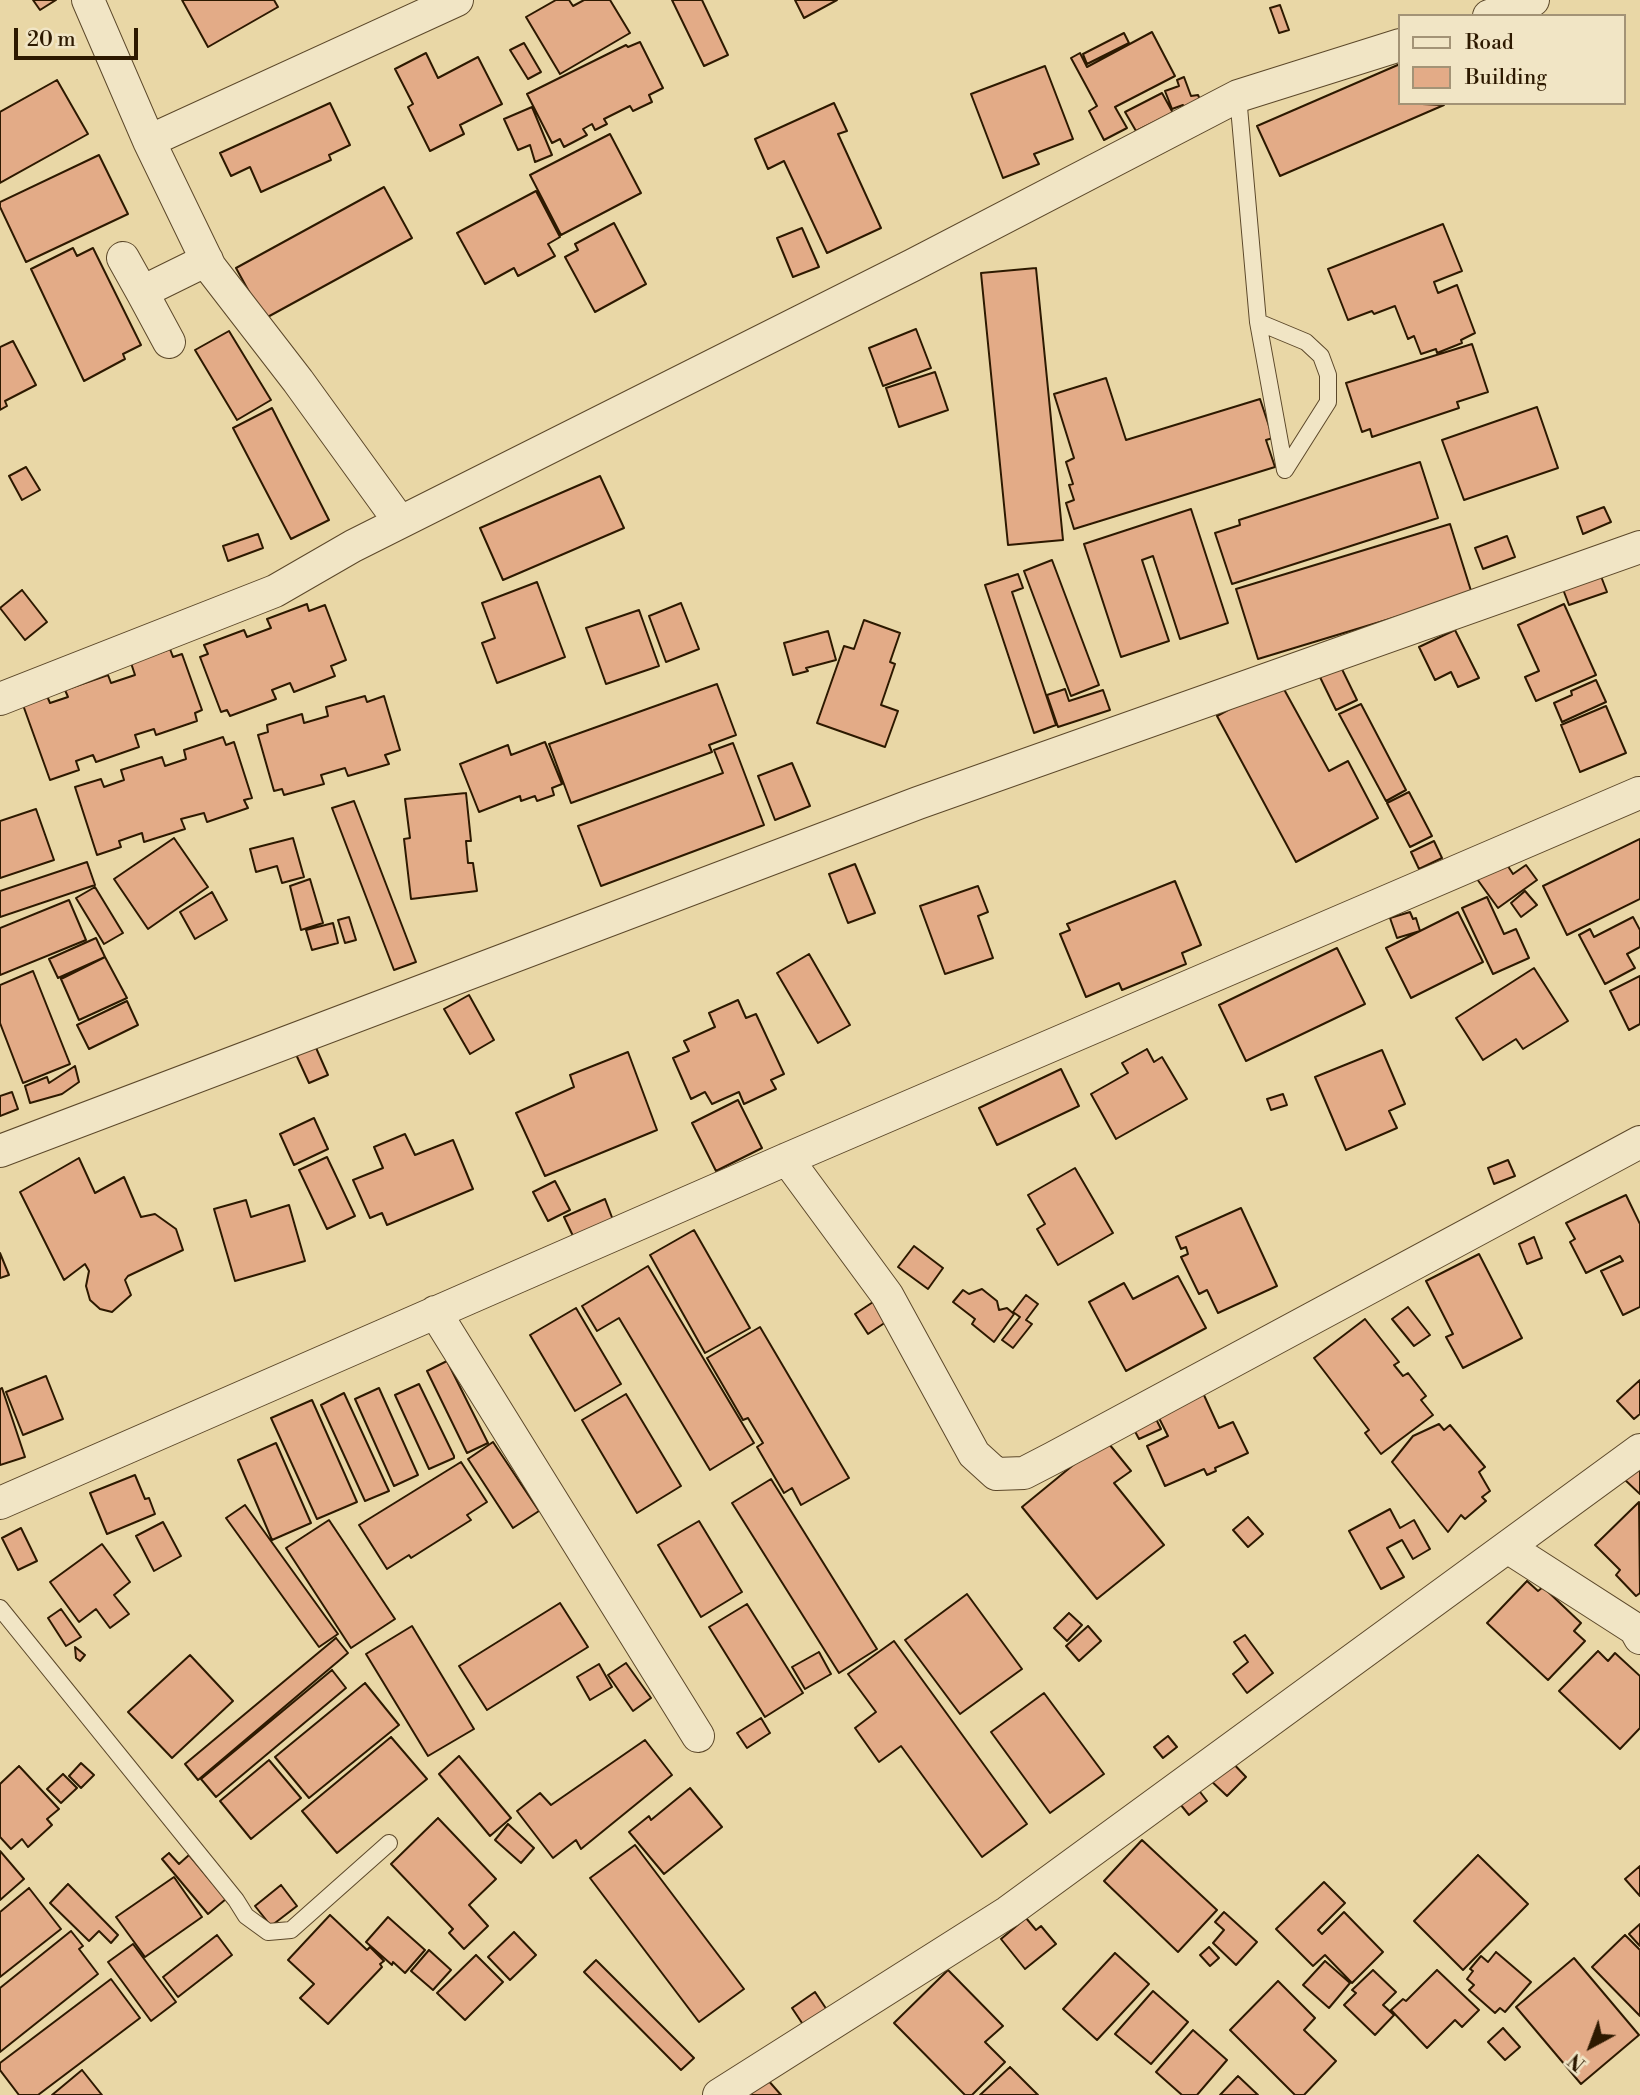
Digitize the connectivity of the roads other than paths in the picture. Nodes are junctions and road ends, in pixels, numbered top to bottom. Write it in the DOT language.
graph roads {
  1 [pos="88,0"];
  2 [pos="457,0"];
  3 [pos="1533,0"];
  4 [pos="1494,14"];
  5 [pos="1398,46"];
  6 [pos="1238,96"];
  7 [pos="149,141"];
  8 [pos="122,258"];
  9 [pos="207,260"];
  10 [pos="142,292"];
  11 [pos="1258,322"];
  12 [pos="169,342"];
  13 [pos="400,522"];
  14 [pos="1640,547"];
  15 [pos="0,699"];
  16 [pos="1639,793"];
  17 [pos="1640,1142"];
  18 [pos="0,1151"];
  19 [pos="787,1159"];
  20 [pos="435,1312"];
  21 [pos="1640,1450"];
  22 [pos="0,1503"];
  23 [pos="1509,1548"];
  24 [pos="0,1608"];
  25 [pos="1640,1638"];
  26 [pos="698,1736"];
  27 [pos="389,1843"];
  28 [pos="719,2095"];
  1 -- 7 [label="street"];
  2 -- 7 [label="street"];
  3 -- 4 [label="street"];
  5 -- 6 [label="street"];
  6 -- 11 [label="lane"];
  6 -- 13 [label="street"];
  7 -- 9 [label="street"];
  8 -- 10 [label="street"];
  9 -- 10 [label="street"];
  9 -- 13 [label="street"];
  10 -- 12 [label="street"];
  11 -- 11 [label="lane"];
  13 -- 15 [label="street"];
  14 -- 18 [label="street"];
  16 -- 19 [label="street"];
  17 -- 19 [label="street"];
  19 -- 20 [label="street"];
  20 -- 22 [label="street"];
  20 -- 26 [label="street"];
  21 -- 23 [label="street"];
  23 -- 25 [label="street"];
  23 -- 28 [label="street"];
  24 -- 27 [label="lane"];
}
